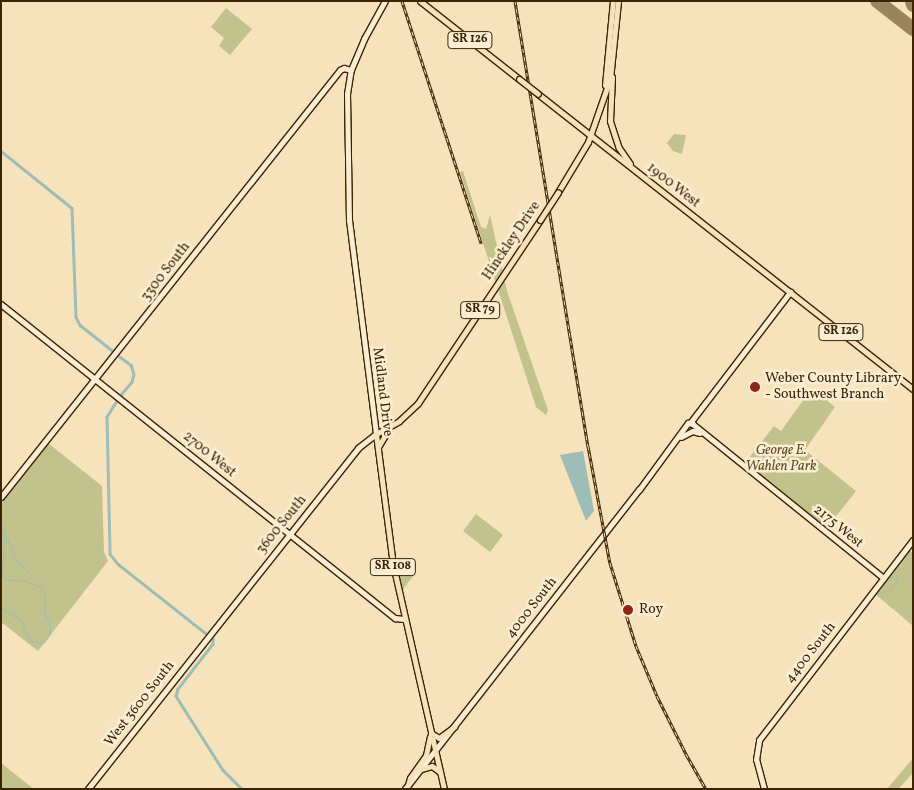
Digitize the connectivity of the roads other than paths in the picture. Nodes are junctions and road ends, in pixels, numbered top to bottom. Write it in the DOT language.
graph roads {
  1 [pos="385,1"];
  2 [pos="420,1"];
  3 [pos="613,1"];
  4 [pos="618,1"];
  5 [pos="613,61"];
  6 [pos="351,70"];
  7 [pos="604,90"];
  8 [pos="590,135"];
  9 [pos="633,168"];
  10 [pos="790,292"];
  11 [pos="1,304"];
  12 [pos="95,379"];
  13 [pos="913,389"];
  14 [pos="391,427"];
  15 [pos="691,428"];
  16 [pos="376,434"];
  17 [pos="377,448"];
  18 [pos="1,497"];
  19 [pos="290,534"];
  20 [pos="913,540"];
  21 [pos="884,578"];
  22 [pos="404,619"];
  23 [pos="209,636"];
  24 [pos="454,727"];
  25 [pos="430,733"];
  26 [pos="436,750"];
  27 [pos="421,769"];
  28 [pos="440,772"];
  29 [pos="407,787"];
  30 [pos="88,789"];
  31 [pos="444,789"];
  32 [pos="764,789"];
  1 -- 6 [label="street, Midland Drive / SR 108"];
  2 -- 8 [label="main road, 1900 West / SR 126, bridge"];
  3 -- 7 [label="main road, Hinckley Drive / SR 79"];
  4 -- 5 [label="main road, Hinckley Drive / SR 79"];
  5 -- 7 [label="main road, Hinckley Drive / SR 79"];
  5 -- 9 [label="main road"];
  6 -- 12 [label="street, 3300 South"];
  6 -- 16 [label="street, Midland Drive / SR 108"];
  7 -- 8 [label="main road, Hinckley Drive / SR 79"];
  8 -- 9 [label="main road, 1900 West / SR 126"];
  8 -- 14 [label="main road, Hinckley Drive / SR 79, bridge"];
  9 -- 10 [label="main road, 1900 West / SR 126"];
  10 -- 13 [label="main road, 1900 West / SR 126"];
  10 -- 15 [label="street, 4000 South"];
  11 -- 12 [label="street, 2700 West"];
  12 -- 18 [label="street, 3300 South"];
  12 -- 19 [label="street, 2700 West"];
  14 -- 16 [label="main road, Hinckley Drive / SR 79"];
  14 -- 17 [label="main road"];
  15 -- 21 [label="street, 2175 West"];
  15 -- 24 [label="street, 4000 South"];
  16 -- 17 [label="main road, Midland Drive / SR 108"];
  16 -- 19 [label="street, 3600 South"];
  17 -- 22 [label="main road, Midland Drive / SR 108"];
  19 -- 22 [label="street, 2700 West"];
  19 -- 23 [label="street, 3600 South"];
  20 -- 21 [label="street, 4400 South"];
  21 -- 32 [label="street, 4400 South"];
  22 -- 25 [label="main road, Midland Drive / SR 108"];
  23 -- 30 [label="street, West 3600 South"];
  24 -- 25 [label="main road"];
  24 -- 26 [label="street, 4000 South"];
  25 -- 26 [label="main road, Midland Drive / SR 108"];
  25 -- 29 [label="main road"];
  26 -- 27 [label="street, 4000 South"];
  26 -- 28 [label="main road, Midland Drive / SR 108"];
  27 -- 28 [label="main road"];
  27 -- 29 [label="street, 4000 South"];
  28 -- 31 [label="main road, Midland Drive / SR 108"];
}
